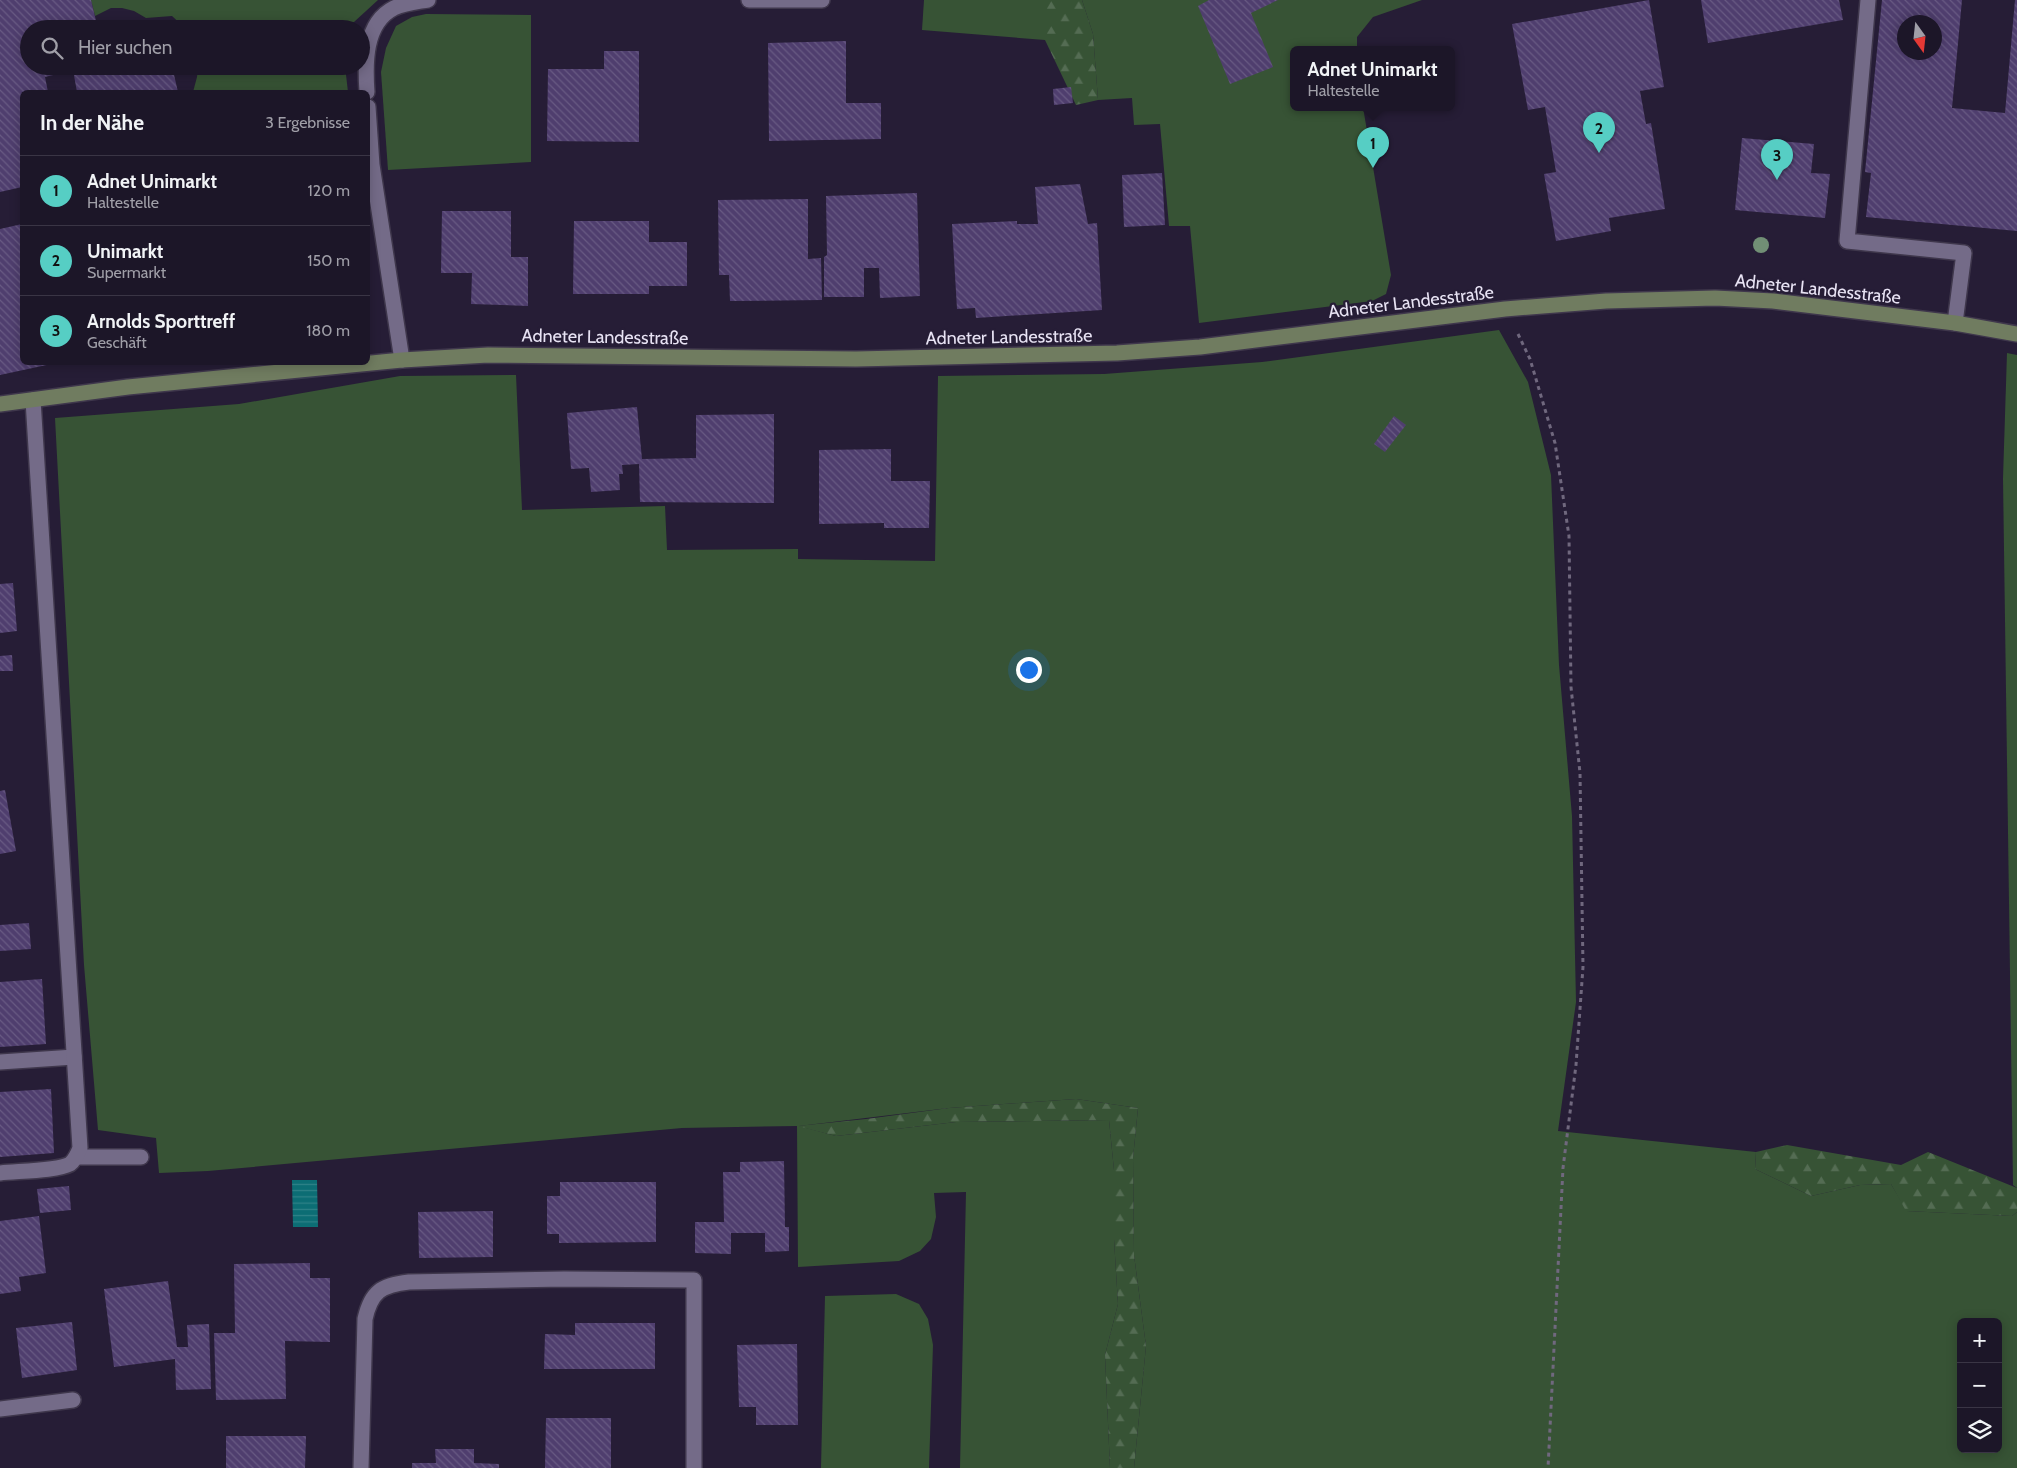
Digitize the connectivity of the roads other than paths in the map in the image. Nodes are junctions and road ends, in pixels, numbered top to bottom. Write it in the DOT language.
graph roads {
  1 [pos="428,0"];
  2 [pos="749,0"];
  3 [pos="822,0"];
  4 [pos="1868,0"];
  5 [pos="370,38"];
  6 [pos="365,75"];
  7 [pos="366,90"];
  8 [pos="370,136"];
  9 [pos="1955,323"];
  10 [pos="2017,334"];
  11 [pos="402,360"];
  12 [pos="370,363"];
  13 [pos="351,365"];
  14 [pos="33,400"];
  15 [pos="0,404"];
  16 [pos="74,1057"];
  17 [pos="0,1062"];
  18 [pos="76,1157"];
  19 [pos="141,1157"];
  20 [pos="0,1173"];
  21 [pos="73,1400"];
  22 [pos="0,1409"];
  23 [pos="361,1468"];
  24 [pos="694,1468"];
  1 -- 5 [label="street"];
  2 -- 3 [label="street"];
  4 -- 9 [label="street"];
  6 -- 7 [label="street"];
  8 -- 11 [label="street"];
  9 -- 10 [label="street, Adneter Landesstraße"];
  9 -- 11 [label="street, Adneter Landesstraße"];
  11 -- 12 [label="street, Adneter Landesstraße"];
  13 -- 14 [label="street, Adneter Landesstraße"];
  14 -- 15 [label="street, Adneter Landesstraße"];
  14 -- 16 [label="street"];
  16 -- 17 [label="street"];
  16 -- 18 [label="street"];
  18 -- 19 [label="street"];
  18 -- 20 [label="street"];
  21 -- 22 [label="street"];
  23 -- 24 [label="street"];
}
